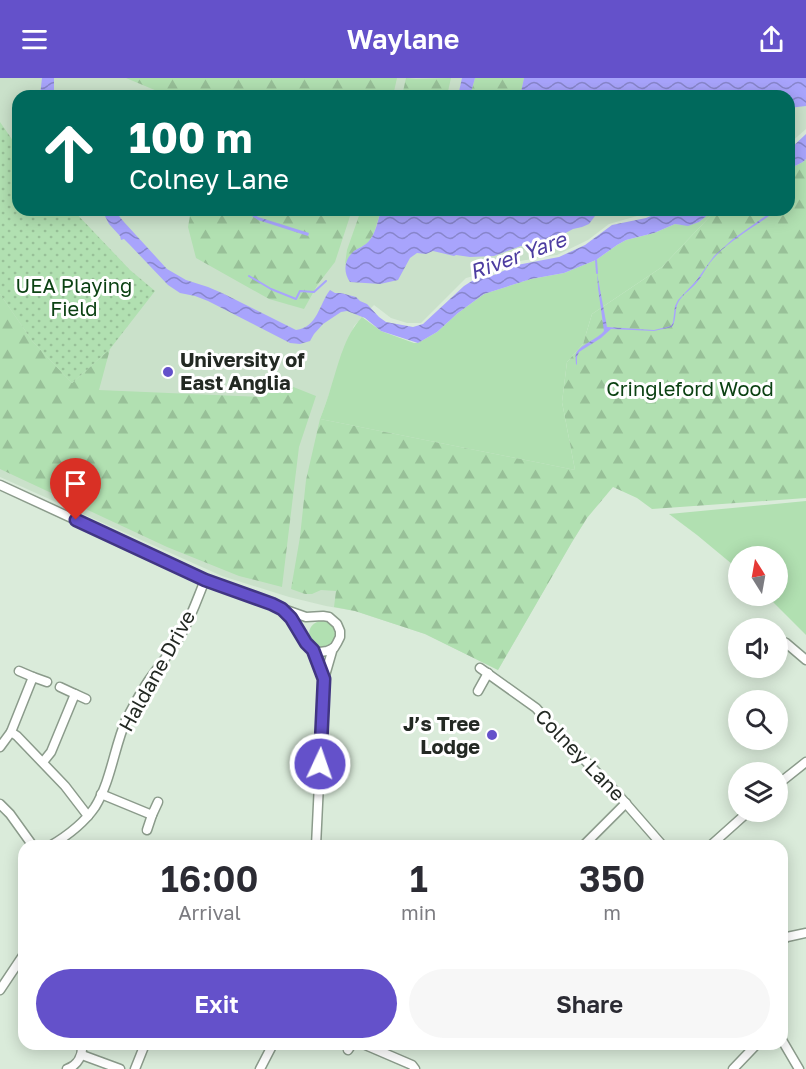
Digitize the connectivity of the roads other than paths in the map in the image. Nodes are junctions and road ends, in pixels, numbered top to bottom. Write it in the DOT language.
graph roads {
  1 [pos="0,485"];
  2 [pos="205,580"];
  3 [pos="282,609"];
  4 [pos="317,616"];
  5 [pos="304,638"];
  6 [pos="788,645"];
  7 [pos="334,648"];
  8 [pos="313,650"];
  9 [pos="806,660"];
  10 [pos="19,671"];
  11 [pos="33,677"];
  12 [pos="324,679"];
  13 [pos="47,682"];
  14 [pos="60,687"];
  15 [pos="478,691"];
  16 [pos="75,694"];
  17 [pos="86,699"];
  18 [pos="11,732"];
  19 [pos="0,747"];
  20 [pos="43,762"];
  21 [pos="806,762"];
  22 [pos="788,776"];
  23 [pos="101,794"];
  24 [pos="158,802"];
  25 [pos="626,803"];
  26 [pos="0,804"];
  27 [pos="152,815"];
  28 [pos="88,816"];
  29 [pos="737,822"];
  30 [pos="147,830"];
  31 [pos="29,840"];
  32 [pos="59,840"];
  33 [pos="316,840"];
  34 [pos="589,840"];
  35 [pos="658,840"];
  36 [pos="717,840"];
  37 [pos="806,933"];
  38 [pos="788,937"];
  39 [pos="18,963"];
  40 [pos="0,990"];
  41 [pos="81,1050"];
  42 [pos="143,1050"];
  43 [pos="270,1050"];
  44 [pos="377,1050"];
  45 [pos="751,1050"];
  46 [pos="788,1050"];
  47 [pos="81,1054"];
  48 [pos="67,1069"];
  49 [pos="120,1069"];
  50 [pos="135,1069"];
  51 [pos="260,1069"];
  52 [pos="415,1069"];
  53 [pos="733,1069"];
  54 [pos="799,1069"];
  1 -- 2 [label="street"];
  2 -- 3 [label="street"];
  2 -- 23 [label="street, Haldane Drive"];
  3 -- 4 [label="street"];
  3 -- 5 [label="street"];
  4 -- 5 [label="street"];
  4 -- 7 [label="street"];
  5 -- 8 [label="street"];
  6 -- 9 [label="street"];
  7 -- 8 [label="street"];
  7 -- 12 [label="street"];
  8 -- 12 [label="street"];
  10 -- 11 [label="street"];
  11 -- 13 [label="street"];
  11 -- 18 [label="street"];
  12 -- 33 [label="street"];
  14 -- 16 [label="street"];
  15 -- 25 [label="street, Colney Lane"];
  16 -- 17 [label="street"];
  16 -- 20 [label="street"];
  18 -- 19 [label="street"];
  18 -- 20 [label="street"];
  20 -- 28 [label="street"];
  21 -- 22 [label="street"];
  23 -- 27 [label="street"];
  23 -- 28 [label="street, Haldane Drive"];
  24 -- 27 [label="street"];
  25 -- 34 [label="street"];
  25 -- 35 [label="street, Colney Lane"];
  26 -- 31 [label="street"];
  27 -- 30 [label="street"];
  28 -- 32 [label="street, Haldane Drive"];
  29 -- 36 [label="street"];
  37 -- 38 [label="street"];
  39 -- 40 [label="street"];
  41 -- 47 [label="street"];
  42 -- 50 [label="street"];
  43 -- 51 [label="street"];
  44 -- 52 [label="street"];
  45 -- 53 [label="street"];
  46 -- 54 [label="street"];
  47 -- 48 [label="street"];
  47 -- 49 [label="street"];
}
